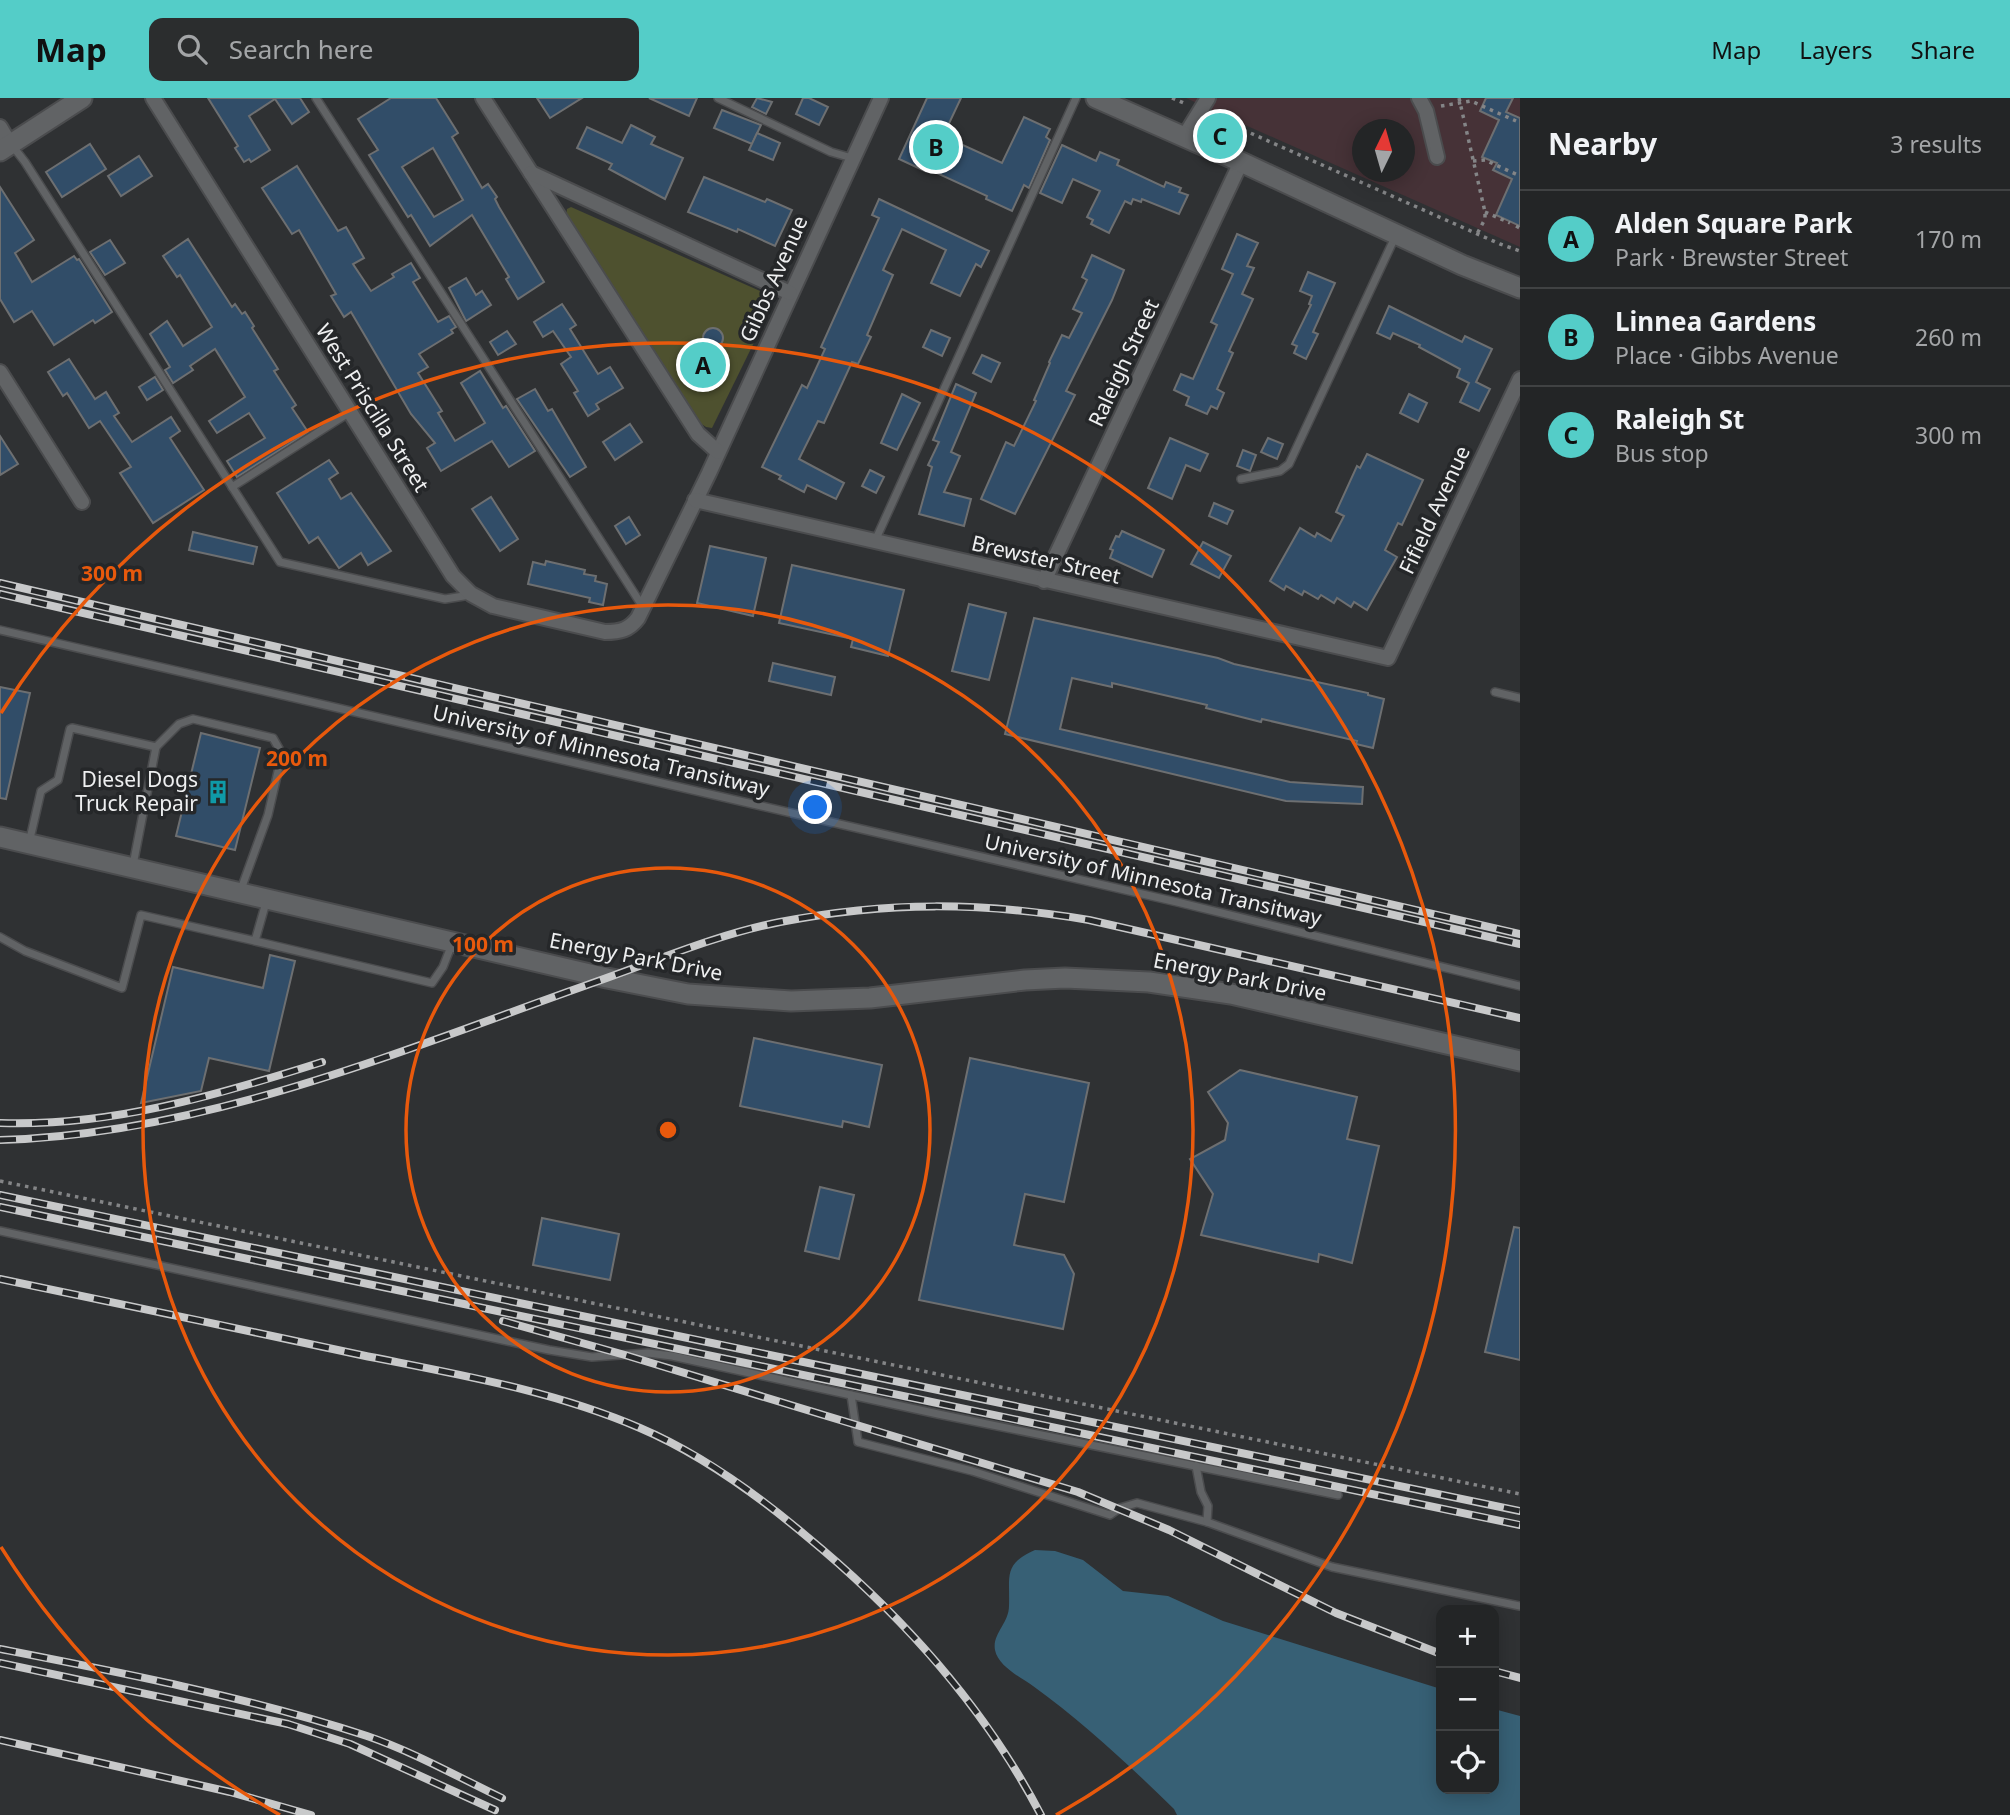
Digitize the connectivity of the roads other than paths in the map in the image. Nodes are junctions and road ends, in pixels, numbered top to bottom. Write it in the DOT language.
graph roads {
  1 [pos="82,98"];
  2 [pos="153,98"];
  3 [pos="316,98"];
  4 [pos="483,98"];
  5 [pos="719,98"];
  6 [pos="881,98"];
  7 [pos="1076,98"];
  8 [pos="1096,98"];
  9 [pos="1422,104"];
  10 [pos="1204,105"];
  11 [pos="0,127"];
  12 [pos="1184,137"];
  13 [pos="5,148"];
  14 [pos="1437,157"];
  15 [pos="852,158"];
  16 [pos="1241,162"];
  17 [pos="530,172"];
  18 [pos="1396,234"];
  19 [pos="1520,288"];
  20 [pos="790,293"];
  21 [pos="0,372"];
  22 [pos="1520,379"];
  23 [pos="350,412"];
  24 [pos="719,452"];
  25 [pos="1241,479"];
  26 [pos="232,488"];
  27 [pos="695,500"];
  28 [pos="82,502"];
  29 [pos="874,541"];
  30 [pos="1044,581"];
  31 [pos="471,594"];
  32 [pos="643,607"];
  33 [pos="631,627"];
  34 [pos="0,630"];
  35 [pos="1388,658"];
  36 [pos="1495,692"];
  37 [pos="1520,698"];
  38 [pos="156,747"];
  39 [pos="0,837"];
  40 [pos="29,844"];
  41 [pos="132,867"];
  42 [pos="240,892"];
  43 [pos="268,899"];
  44 [pos="0,937"];
  45 [pos="255,941"];
  46 [pos="453,942"];
  47 [pos="1520,986"];
  48 [pos="1520,1061"];
  49 [pos="0,1231"];
  50 [pos="851,1395"];
  51 [pos="1196,1466"];
  52 [pos="1338,1495"];
  53 [pos="1206,1522"];
  54 [pos="1520,1606"];
  1 -- 13 [label="street"];
  2 -- 23 [label="street, West Priscilla Street"];
  3 -- 32 [label="lane"];
  4 -- 17 [label="street"];
  5 -- 15 [label="lane"];
  6 -- 15 [label="street, Gibbs Avenue"];
  7 -- 29 [label="lane"];
  8 -- 12 [label="street"];
  9 -- 14 [label="street"];
  10 -- 12 [label="street"];
  11 -- 13 [label="street"];
  12 -- 16 [label="street"];
  13 -- 26 [label="lane"];
  15 -- 20 [label="street, Gibbs Avenue"];
  16 -- 18 [label="street"];
  16 -- 30 [label="street, Raleigh Street"];
  17 -- 20 [label="street"];
  17 -- 24 [label="street"];
  18 -- 19 [label="street"];
  18 -- 25 [label="lane"];
  20 -- 24 [label="street, Gibbs Avenue"];
  21 -- 28 [label="street"];
  22 -- 35 [label="street, Fifield Avenue"];
  23 -- 26 [label="lane"];
  23 -- 31 [label="street, West Priscilla Street"];
  24 -- 27 [label="street, Gibbs Avenue"];
  26 -- 31 [label="lane"];
  27 -- 29 [label="street, Brewster Street"];
  27 -- 32 [label="street, Gibbs Avenue"];
  29 -- 30 [label="street, Brewster Street"];
  30 -- 35 [label="street, Brewster Street"];
  31 -- 33 [label="street, West Priscilla Street"];
  32 -- 33 [label="street, Gibbs Avenue"];
  34 -- 47 [label="lane, University of Minnesota Transitway"];
  36 -- 37 [label="lane"];
  38 -- 40 [label="lane"];
  38 -- 41 [label="lane"];
  38 -- 42 [label="lane"];
  39 -- 40 [label="street, Energy Park Drive"];
  40 -- 41 [label="street, Energy Park Drive"];
  41 -- 42 [label="street, Energy Park Drive"];
  42 -- 43 [label="street, Energy Park Drive"];
  43 -- 45 [label="lane"];
  43 -- 46 [label="street, Energy Park Drive"];
  44 -- 45 [label="lane"];
  45 -- 46 [label="lane"];
  46 -- 48 [label="street, Energy Park Drive"];
  49 -- 50 [label="lane"];
  50 -- 51 [label="lane"];
  50 -- 53 [label="lane"];
  51 -- 52 [label="lane"];
  51 -- 53 [label="lane"];
  53 -- 54 [label="lane"];
}
